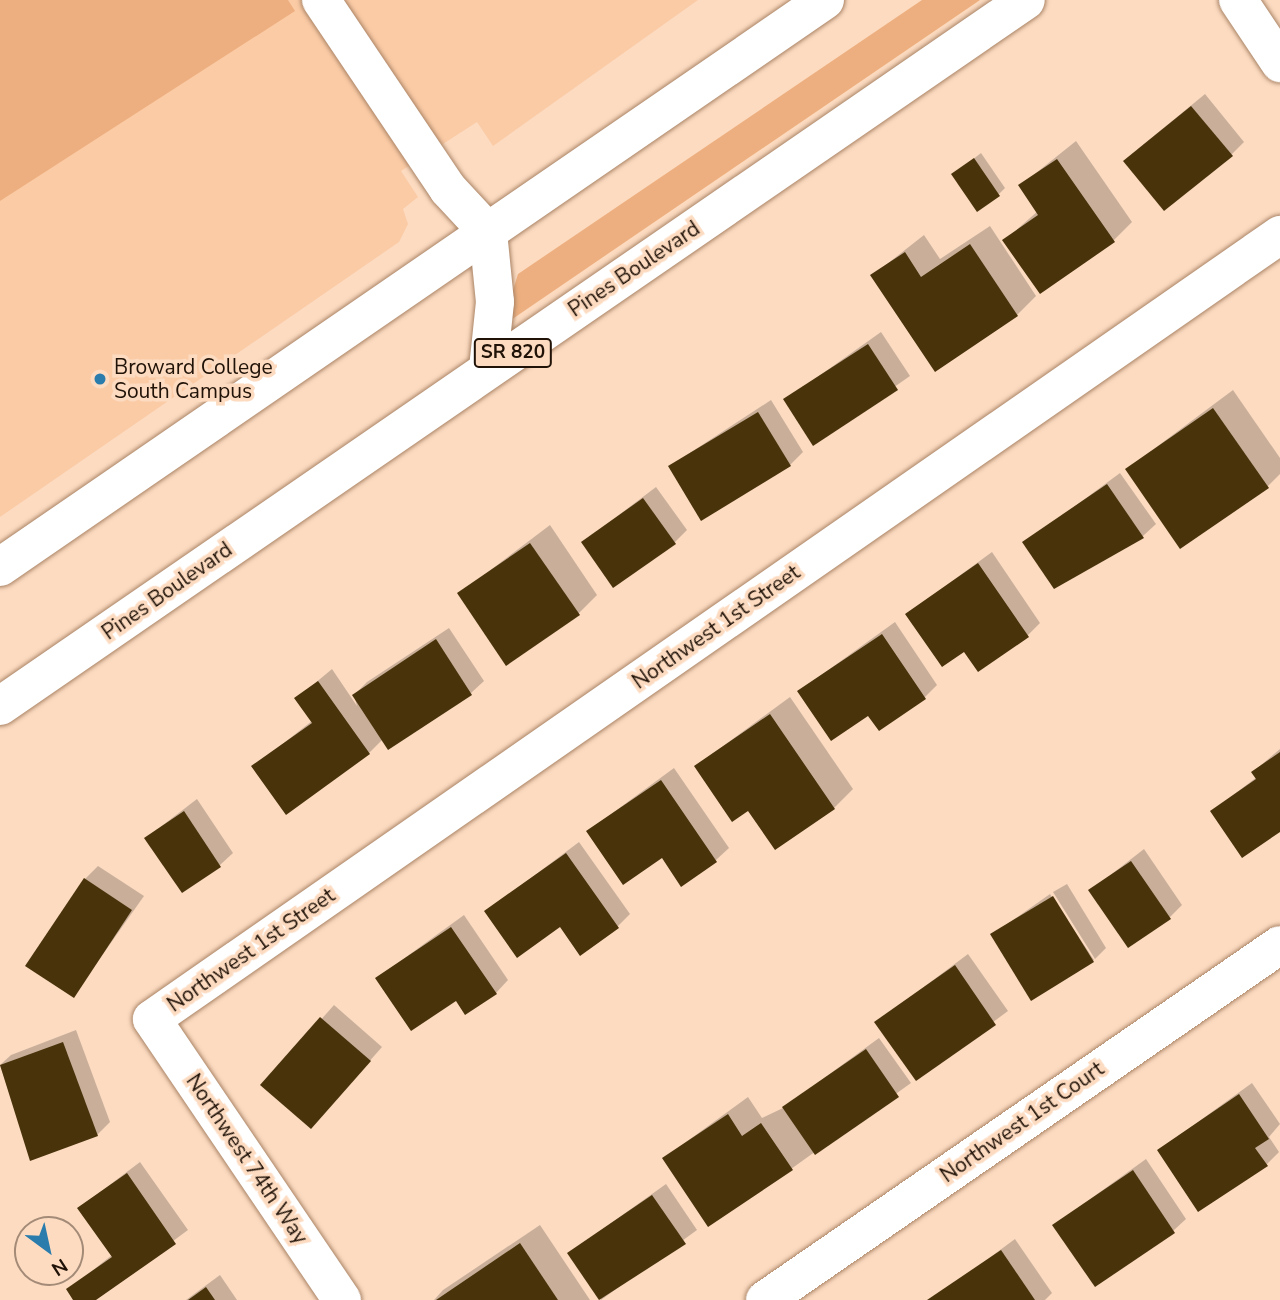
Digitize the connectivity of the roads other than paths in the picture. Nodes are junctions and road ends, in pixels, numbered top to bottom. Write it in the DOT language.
graph roads {
  1 [pos="321,0"];
  2 [pos="825,0"];
  3 [pos="1026,0"];
  4 [pos="1238,0"];
  5 [pos="1280,63"];
  6 [pos="488,232"];
  7 [pos="1280,235"];
  8 [pos="488,369"];
  9 [pos="0,567"];
  10 [pos="0,706"];
  11 [pos="1280,945"];
  12 [pos="152,1018"];
  13 [pos="342,1300"];
  14 [pos="765,1300"];
  1 -- 6 [label="main road"];
  2 -- 6 [label="main road"];
  3 -- 8 [label="main road, Pines Boulevard / SR 820"];
  4 -- 5 [label="main road"];
  6 -- 8 [label="main road"];
  6 -- 9 [label="main road"];
  7 -- 12 [label="main road, Northwest 1st Street"];
  8 -- 10 [label="main road, Pines Boulevard / SR 820"];
  11 -- 14 [label="main road, Northwest 1st Court"];
  12 -- 13 [label="main road, Northwest 74th Way"];
}
